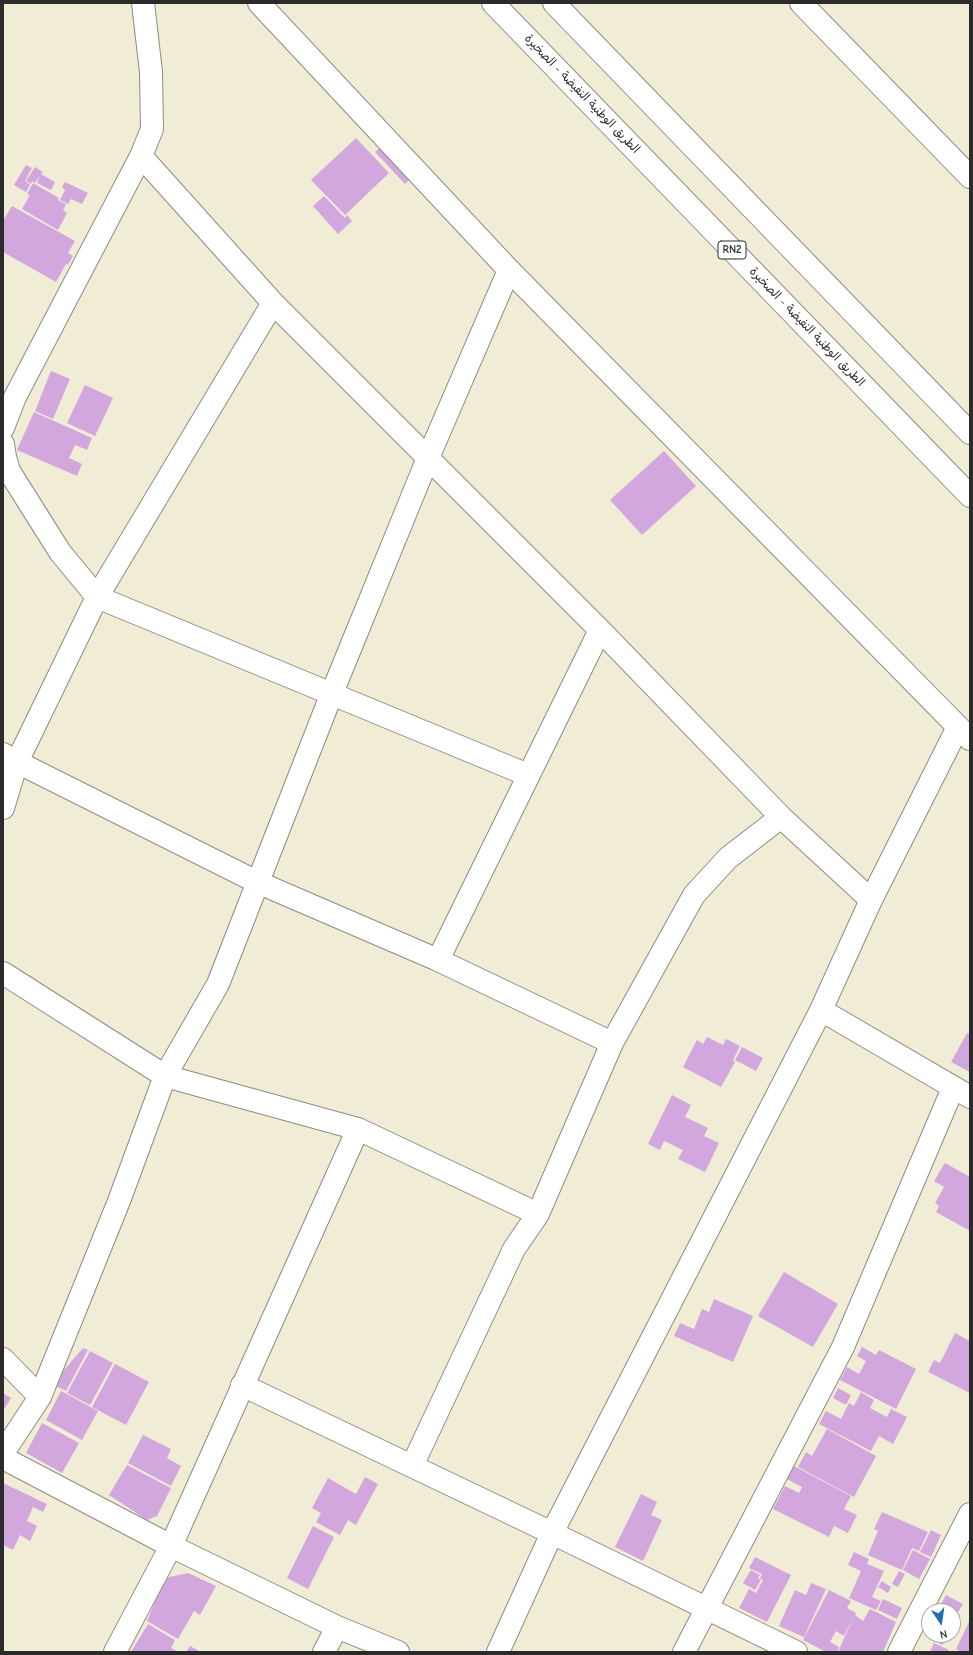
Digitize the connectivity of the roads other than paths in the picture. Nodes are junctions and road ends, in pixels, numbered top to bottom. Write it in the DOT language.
graph roads {
  1 [pos="143,3"];
  2 [pos="259,3"];
  3 [pos="494,3"];
  4 [pos="554,3"];
  5 [pos="801,3"];
  6 [pos="142,156"];
  7 [pos="970,177"];
  8 [pos="509,270"];
  9 [pos="273,303"];
  10 [pos="3,428"];
  11 [pos="970,433"];
  12 [pos="3,444"];
  13 [pos="428,458"];
  14 [pos="970,496"];
  15 [pos="97,597"];
  16 [pos="600,630"];
  17 [pos="332,693"];
  18 [pos="964,733"];
  19 [pos="10,758"];
  20 [pos="528,775"];
  21 [pos="3,808"];
  22 [pos="781,817"];
  23 [pos="257,882"];
  24 [pos="871,900"];
  25 [pos="438,960"];
  26 [pos="3,973"];
  27 [pos="821,1010"];
  28 [pos="612,1043"];
  29 [pos="165,1076"];
  30 [pos="962,1092"];
  31 [pos="358,1129"];
  32 [pos="538,1214"];
  33 [pos="3,1359"];
  34 [pos="242,1385"];
  35 [pos="40,1397"];
  36 [pos="3,1453"];
  37 [pos="3,1458"];
  38 [pos="412,1466"];
  39 [pos="970,1514"];
  40 [pos="552,1533"];
  41 [pos="170,1546"];
  42 [pos="707,1609"];
  43 [pos="337,1627"];
  44 [pos="115,1652"];
  45 [pos="324,1652"];
  46 [pos="398,1652"];
  47 [pos="498,1652"];
  48 [pos="684,1652"];
  49 [pos="796,1652"];
  50 [pos="899,1652"];
  1 -- 6 [label="main road"];
  2 -- 8 [label="main road"];
  3 -- 14 [label="main road, الطريق الوطنية النفيضة - الصخيرة / RN2"];
  4 -- 11 [label="main road"];
  5 -- 7 [label="main road"];
  6 -- 9 [label="main road"];
  6 -- 10 [label="main road"];
  8 -- 13 [label="main road"];
  8 -- 18 [label="main road"];
  9 -- 13 [label="main road"];
  9 -- 15 [label="main road"];
  12 -- 15 [label="main road"];
  13 -- 16 [label="main road"];
  13 -- 17 [label="main road"];
  15 -- 17 [label="main road"];
  15 -- 19 [label="main road"];
  16 -- 20 [label="main road"];
  16 -- 22 [label="main road"];
  17 -- 20 [label="main road"];
  17 -- 23 [label="main road"];
  18 -- 24 [label="main road"];
  19 -- 21 [label="main road"];
  19 -- 23 [label="main road"];
  20 -- 25 [label="main road"];
  22 -- 24 [label="main road"];
  22 -- 28 [label="main road"];
  23 -- 25 [label="main road"];
  23 -- 29 [label="main road"];
  24 -- 27 [label="main road"];
  25 -- 28 [label="main road"];
  26 -- 29 [label="main road"];
  27 -- 30 [label="main road"];
  27 -- 40 [label="main road"];
  28 -- 32 [label="main road"];
  29 -- 31 [label="main road"];
  29 -- 35 [label="main road"];
  30 -- 42 [label="main road"];
  31 -- 32 [label="main road"];
  31 -- 34 [label="main road"];
  32 -- 38 [label="main road"];
  33 -- 35 [label="main road"];
  34 -- 38 [label="main road"];
  34 -- 41 [label="main road"];
  35 -- 36 [label="main road"];
  37 -- 41 [label="main road"];
  38 -- 40 [label="main road"];
  39 -- 50 [label="main road"];
  40 -- 42 [label="main road"];
  40 -- 47 [label="main road"];
  41 -- 43 [label="main road"];
  41 -- 44 [label="main road"];
  42 -- 48 [label="main road"];
  42 -- 49 [label="main road"];
  43 -- 45 [label="main road"];
  43 -- 46 [label="main road"];
}
